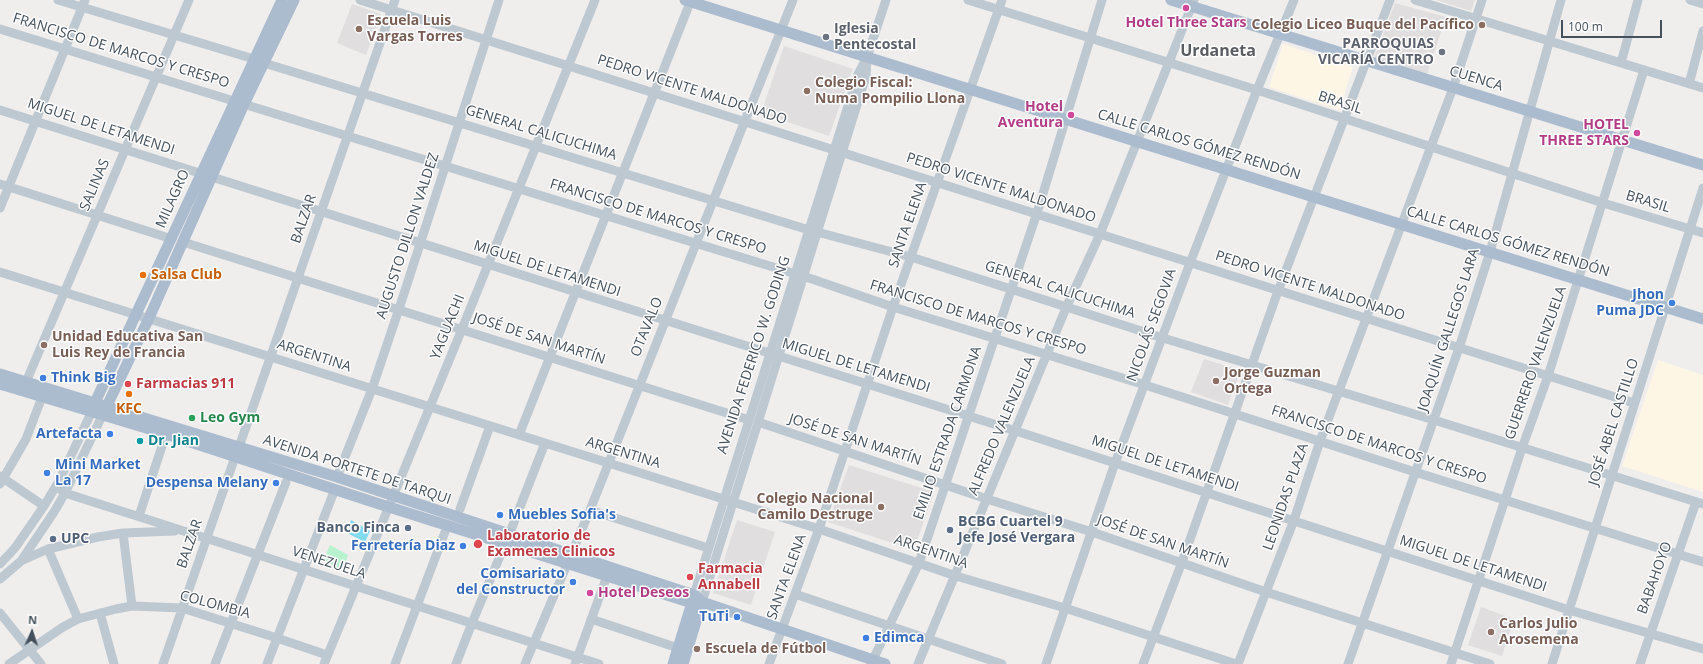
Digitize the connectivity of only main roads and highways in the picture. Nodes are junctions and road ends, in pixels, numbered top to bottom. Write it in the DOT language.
graph roads {
  1 [pos="282,0"];
  2 [pos="294,0"];
  3 [pos="1171,0"];
  4 [pos="689,1"];
  5 [pos="1192,3"];
  6 [pos="259,61"];
  7 [pos="1703,166"];
  8 [pos="178,240"];
  9 [pos="1703,319"];
  10 [pos="0,374"];
  11 [pos="0,384"];
  12 [pos="94,407"];
  13 [pos="105,410"];
  14 [pos="237,452"];
  15 [pos="390,502"];
  16 [pos="569,560"];
  17 [pos="696,600"];
  18 [pos="872,662"];
  19 [pos="673,664"];
  20 [pos="683,664"];
  21 [pos="885,664"];
  1 -- 6 [label="main road, MILAGRO"];
  2 -- 6 [label="main road, MILAGRO"];
  3 -- 5 [label="main road, CUENCA"];
  4 -- 9 [label="main road, CALLE CARLOS GÓMEZ RENDÓN"];
  5 -- 7 [label="main road, CUENCA"];
  6 -- 8 [label="main road, MILAGRO"];
  8 -- 12 [label="main road, MILAGRO"];
  8 -- 13 [label="main road"];
  10 -- 12 [label="main road, AVENIDA PORTETE DE TARQUI"];
  11 -- 12 [label="main road, AVENIDA PORTETE DE TARQUI"];
  12 -- 13 [label="main road, AVENIDA PORTETE DE TARQUI"];
  13 -- 14 [label="main road, AVENIDA PORTETE DE TARQUI"];
  13 -- 14 [label="main road, AVENIDA PORTETE DE TARQUI"];
  14 -- 15 [label="main road, AVENIDA PORTETE DE TARQUI"];
  14 -- 15 [label="main road, AVENIDA PORTETE DE TARQUI"];
  15 -- 16 [label="main road, AVENIDA PORTETE DE TARQUI"];
  16 -- 17 [label="main road, AVENIDA PORTETE DE TARQUI"];
  16 -- 17 [label="main road, AVENIDA PORTETE DE TARQUI"];
  17 -- 18 [label="main road, AVENIDA PORTETE DE TARQUI"];
  17 -- 19 [label="main road, AVENIDA FEDERICO W. GODING"];
  17 -- 20 [label="main road, AVENIDA FEDERICO W. GODING"];
  18 -- 21 [label="main road, AVENIDA PORTETE DE TARQUI"];
}
